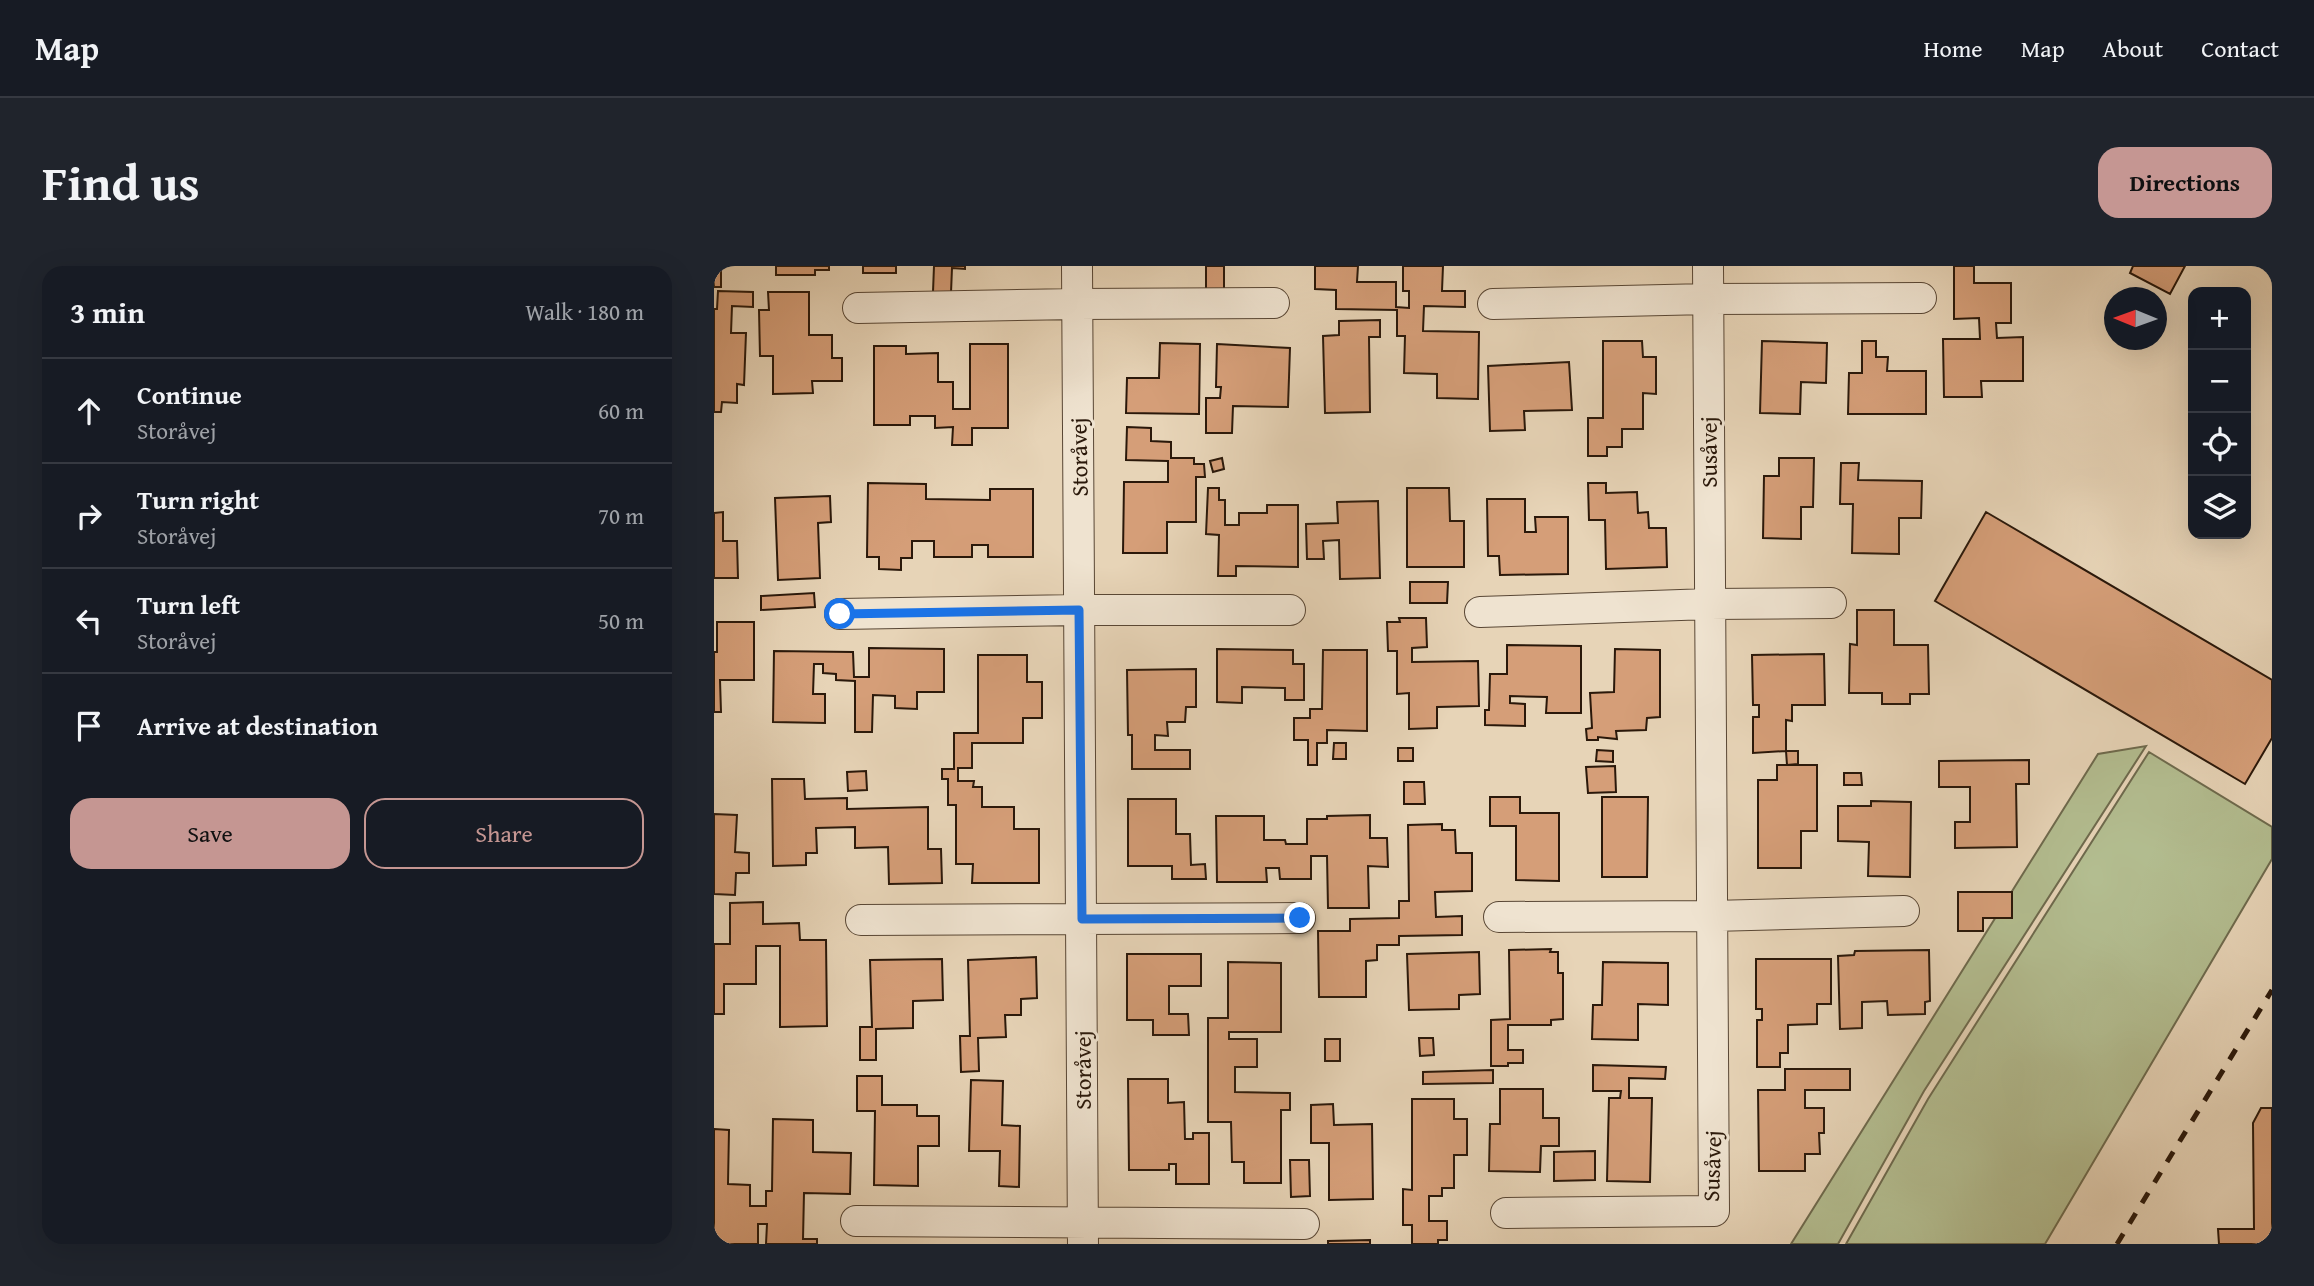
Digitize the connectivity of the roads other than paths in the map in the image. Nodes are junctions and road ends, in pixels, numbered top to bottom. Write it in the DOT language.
graph roads {
  1 [pos="1077,266"];
  2 [pos="1708,266"];
  3 [pos="1921,298"];
  4 [pos="1708,299"];
  5 [pos="1274,303"];
  6 [pos="1077,304"];
  7 [pos="1493,304"];
  8 [pos="858,308"];
  9 [pos="1831,603"];
  10 [pos="1709,604"];
  11 [pos="1079,610"];
  12 [pos="1290,610"];
  13 [pos="1480,611"];
  14 [pos="840,614"];
  15 [pos="1904,911"];
  16 [pos="1712,916"];
  17 [pos="1499,917"];
  18 [pos="1300,918"];
  19 [pos="1082,919"];
  20 [pos="861,920"];
  21 [pos="1506,1213"];
  22 [pos="856,1221"];
  23 [pos="1304,1224"];
  24 [pos="1083,1233"];
  1 -- 6 [label="street, Storåvej"];
  2 -- 4 [label="street, Susåvej"];
  3 -- 4 [label="street"];
  4 -- 7 [label="street"];
  4 -- 10 [label="street, Susåvej"];
  5 -- 6 [label="street"];
  6 -- 8 [label="street"];
  6 -- 11 [label="street, Storåvej"];
  9 -- 10 [label="street"];
  10 -- 13 [label="street"];
  10 -- 16 [label="street, Susåvej"];
  11 -- 12 [label="street"];
  11 -- 14 [label="street"];
  11 -- 19 [label="street, Storåvej"];
  15 -- 16 [label="street"];
  16 -- 17 [label="street"];
  16 -- 21 [label="street, Susåvej"];
  18 -- 19 [label="street"];
  19 -- 20 [label="street"];
  19 -- 24 [label="street, Storåvej"];
  22 -- 24 [label="street"];
  23 -- 24 [label="street"];
}
